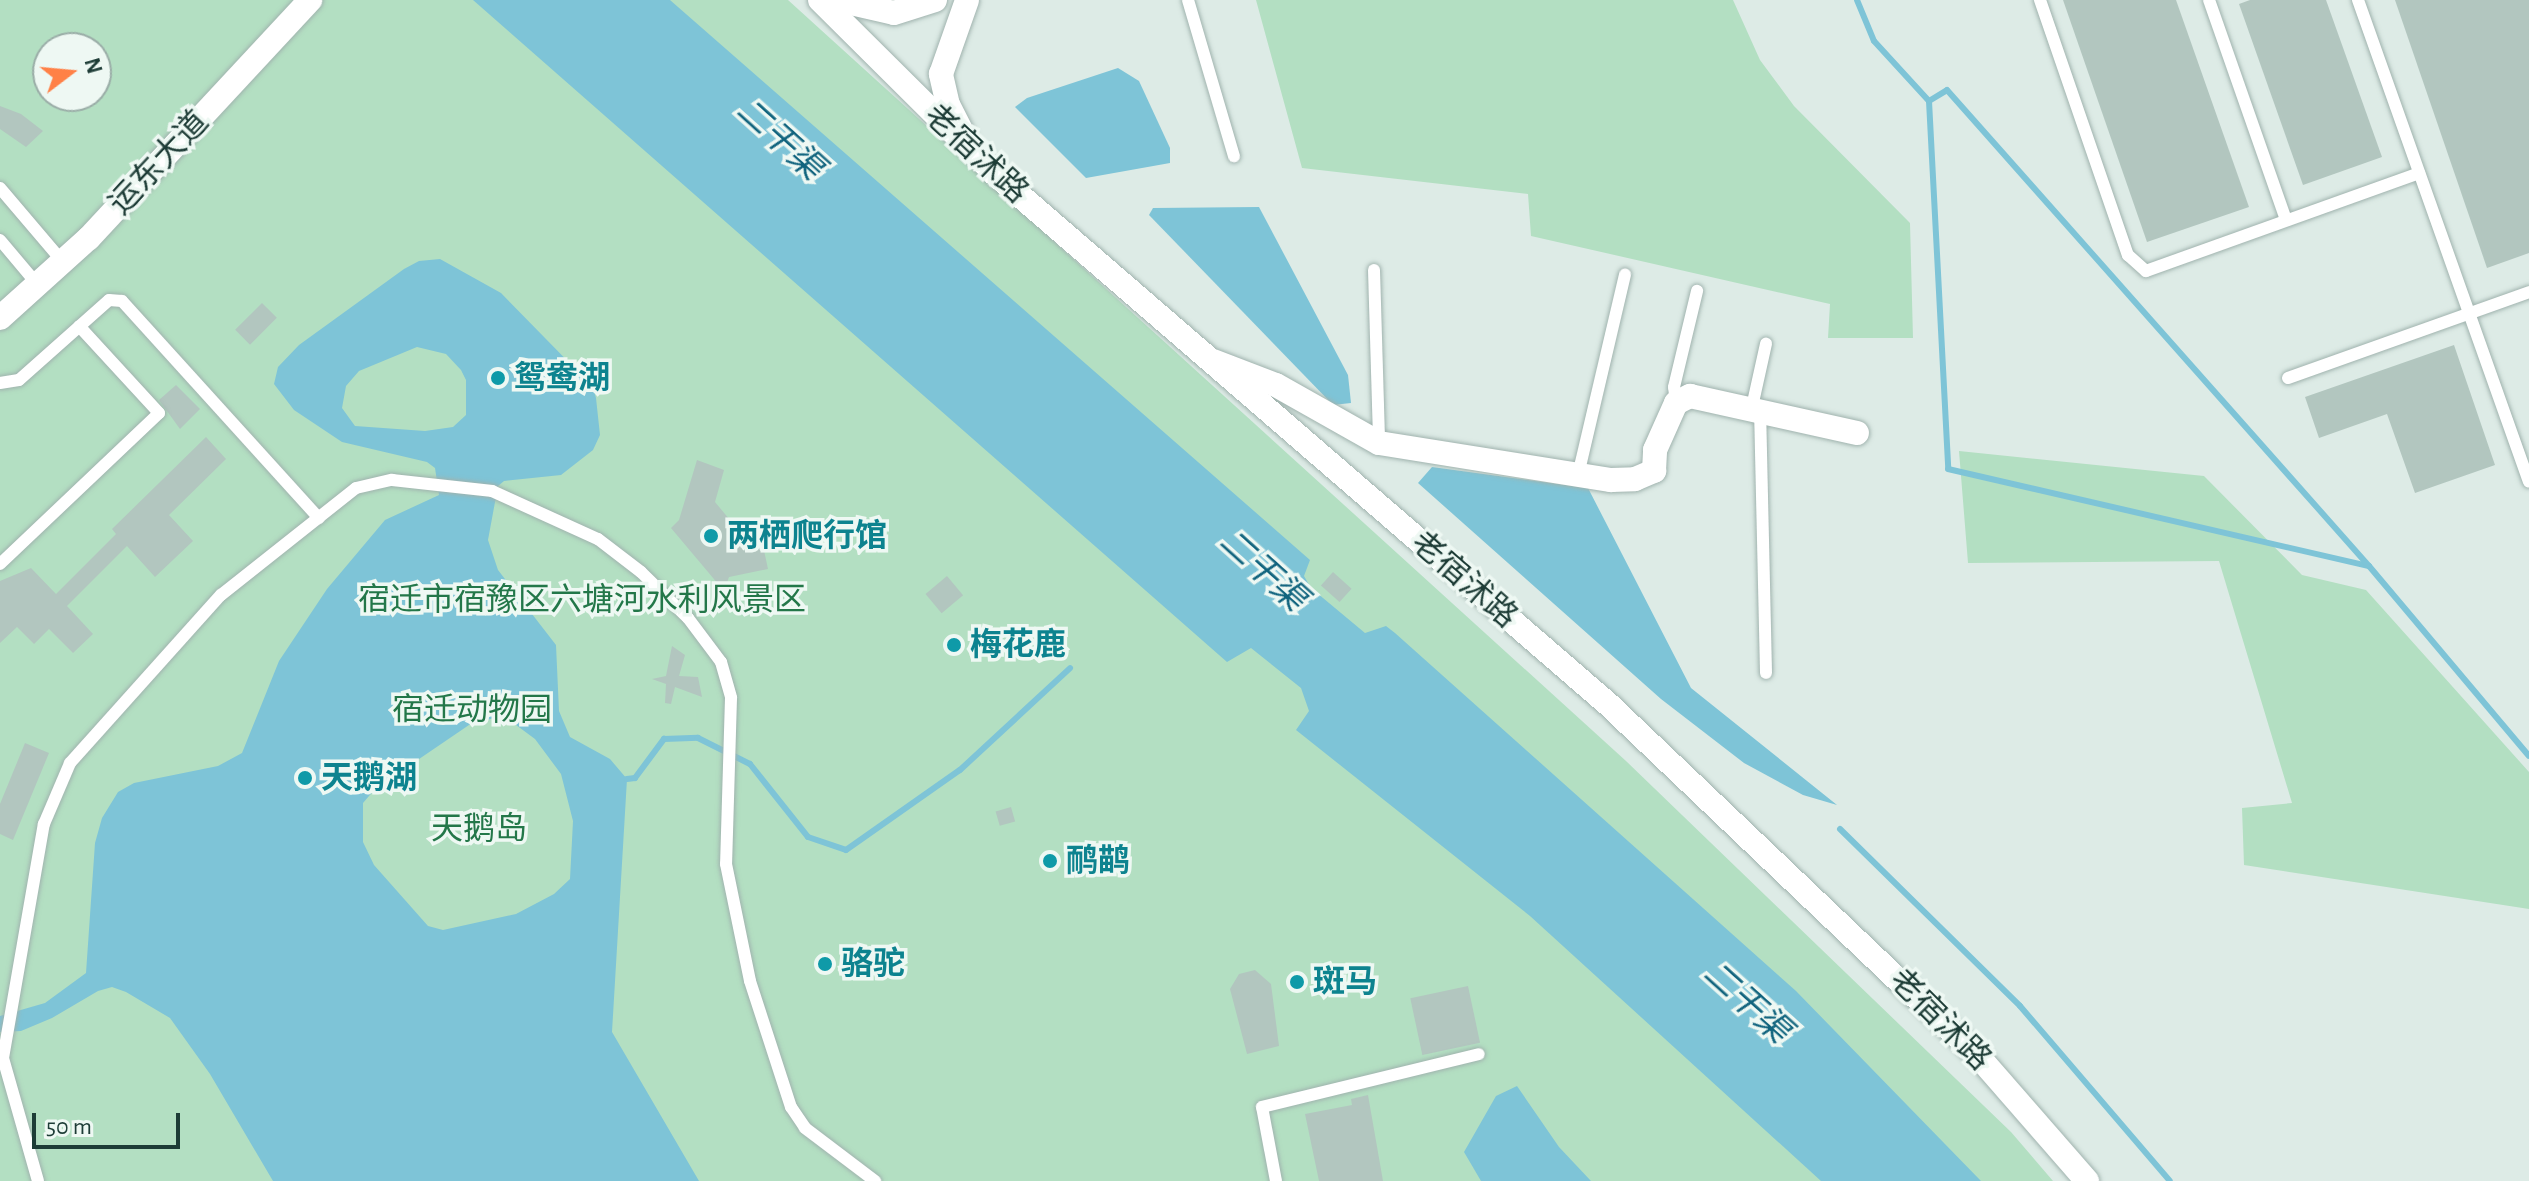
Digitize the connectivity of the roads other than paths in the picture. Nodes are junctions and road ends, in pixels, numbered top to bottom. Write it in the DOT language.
graph roads {
  1 [pos="310,0"];
  2 [pos="820,0"];
  3 [pos="838,0"];
  4 [pos="935,0"];
  5 [pos="967,0"];
  6 [pos="1188,0"];
  7 [pos="2040,0"];
  8 [pos="2209,0"];
  9 [pos="2358,0"];
  10 [pos="973,154"];
  11 [pos="1234,156"];
  12 [pos="2419,173"];
  13 [pos="0,188"];
  14 [pos="2286,220"];
  15 [pos="0,240"];
  16 [pos="63,262"];
  17 [pos="1374,270"];
  18 [pos="1625,274"];
  19 [pos="37,284"];
  20 [pos="1697,291"];
  21 [pos="2529,292"];
  22 [pos="2469,313"];
  23 [pos="0,318"];
  24 [pos="79,326"];
  25 [pos="1766,344"];
  26 [pos="1211,360"];
  27 [pos="2288,378"];
  28 [pos="0,383"];
  29 [pos="1676,403"];
  30 [pos="1756,408"];
  31 [pos="1857,433"];
  32 [pos="1379,443"];
  33 [pos="1578,475"];
  34 [pos="2529,482"];
  35 [pos="319,518"];
  36 [pos="0,564"];
  37 [pos="1766,673"];
  38 [pos="1479,1054"];
  39 [pos="38,1181"];
  40 [pos="875,1181"];
  41 [pos="1276,1181"];
  42 [pos="2087,1181"];
  1 -- 16 [label="main road, 运东大道"];
  2 -- 10 [label="main road, 老宿沭路"];
  3 -- 4 [label="main road"];
  5 -- 10 [label="main road"];
  6 -- 11 [label="lane"];
  7 -- 14 [label="lane"];
  8 -- 14 [label="lane"];
  9 -- 12 [label="lane"];
  10 -- 26 [label="main road, 老宿沭路"];
  12 -- 14 [label="lane"];
  12 -- 22 [label="lane"];
  13 -- 16 [label="lane"];
  15 -- 19 [label="lane"];
  16 -- 19 [label="main road, 运东大道"];
  17 -- 32 [label="lane"];
  18 -- 33 [label="lane"];
  19 -- 23 [label="main road, 运东大道"];
  20 -- 29 [label="lane"];
  21 -- 22 [label="lane"];
  22 -- 27 [label="lane"];
  22 -- 34 [label="lane"];
  24 -- 28 [label="lane"];
  24 -- 35 [label="lane"];
  24 -- 36 [label="lane"];
  25 -- 30 [label="lane"];
  26 -- 32 [label="main road"];
  26 -- 42 [label="main road, 老宿沭路"];
  29 -- 30 [label="main road"];
  29 -- 33 [label="main road"];
  30 -- 31 [label="main road"];
  30 -- 37 [label="lane"];
  32 -- 33 [label="main road"];
  35 -- 39 [label="lane"];
  35 -- 40 [label="lane"];
  38 -- 41 [label="lane"];
}
